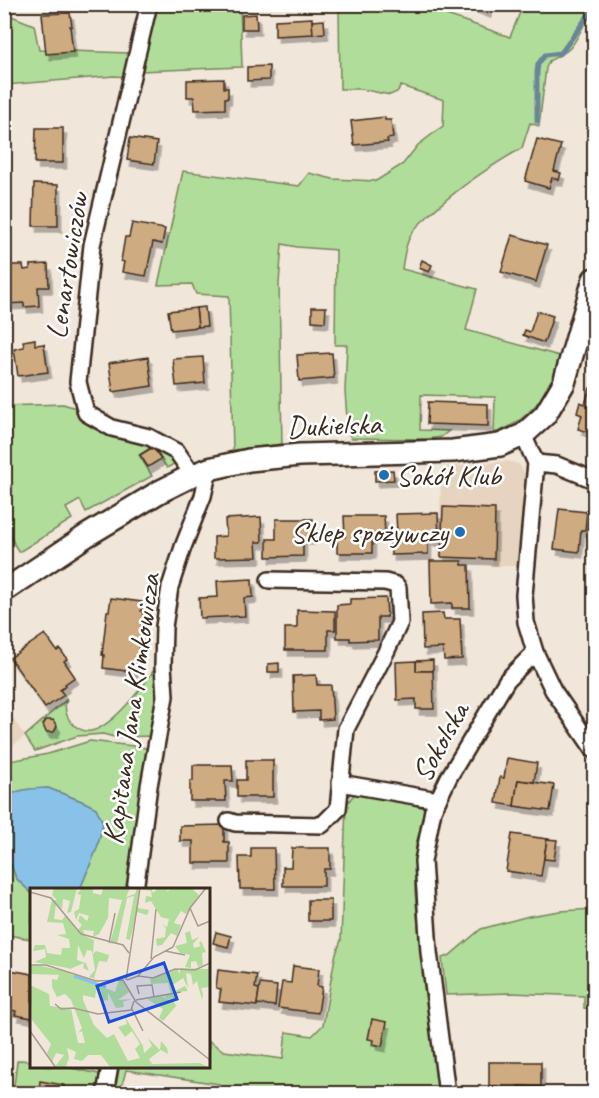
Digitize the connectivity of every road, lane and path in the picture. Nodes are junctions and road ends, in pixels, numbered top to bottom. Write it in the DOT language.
graph roads {
  1 [pos="149,4"];
  2 [pos="594,279"];
  3 [pos="523,435"];
  4 [pos="536,463"];
  5 [pos="201,472"];
  6 [pos="594,480"];
  7 [pos="269,580"];
  8 [pos="4,591"];
  9 [pos="535,652"];
  10 [pos="594,750"];
  11 [pos="340,783"];
  12 [pos="438,800"];
  13 [pos="229,821"];
  14 [pos="135,888"];
  15 [pos="110,1068"];
  16 [pos="105,1094"];
  17 [pos="447,1094"];
  1 -- 5 [label="street, Lenartowiczów"];
  2 -- 3 [label="main road, Dukielska"];
  3 -- 4 [label="street"];
  3 -- 5 [label="main road, Dukielska"];
  4 -- 6 [label="street"];
  4 -- 9 [label="street"];
  5 -- 8 [label="main road, Dukielska"];
  5 -- 14 [label="street, Kapitana Jana Klimkowicza"];
  7 -- 11 [label="street"];
  9 -- 10 [label="street"];
  9 -- 12 [label="street, Sokolska"];
  11 -- 12 [label="street"];
  11 -- 13 [label="street"];
  12 -- 17 [label="street, Sokolska"];
  15 -- 16 [label="street"];
}
